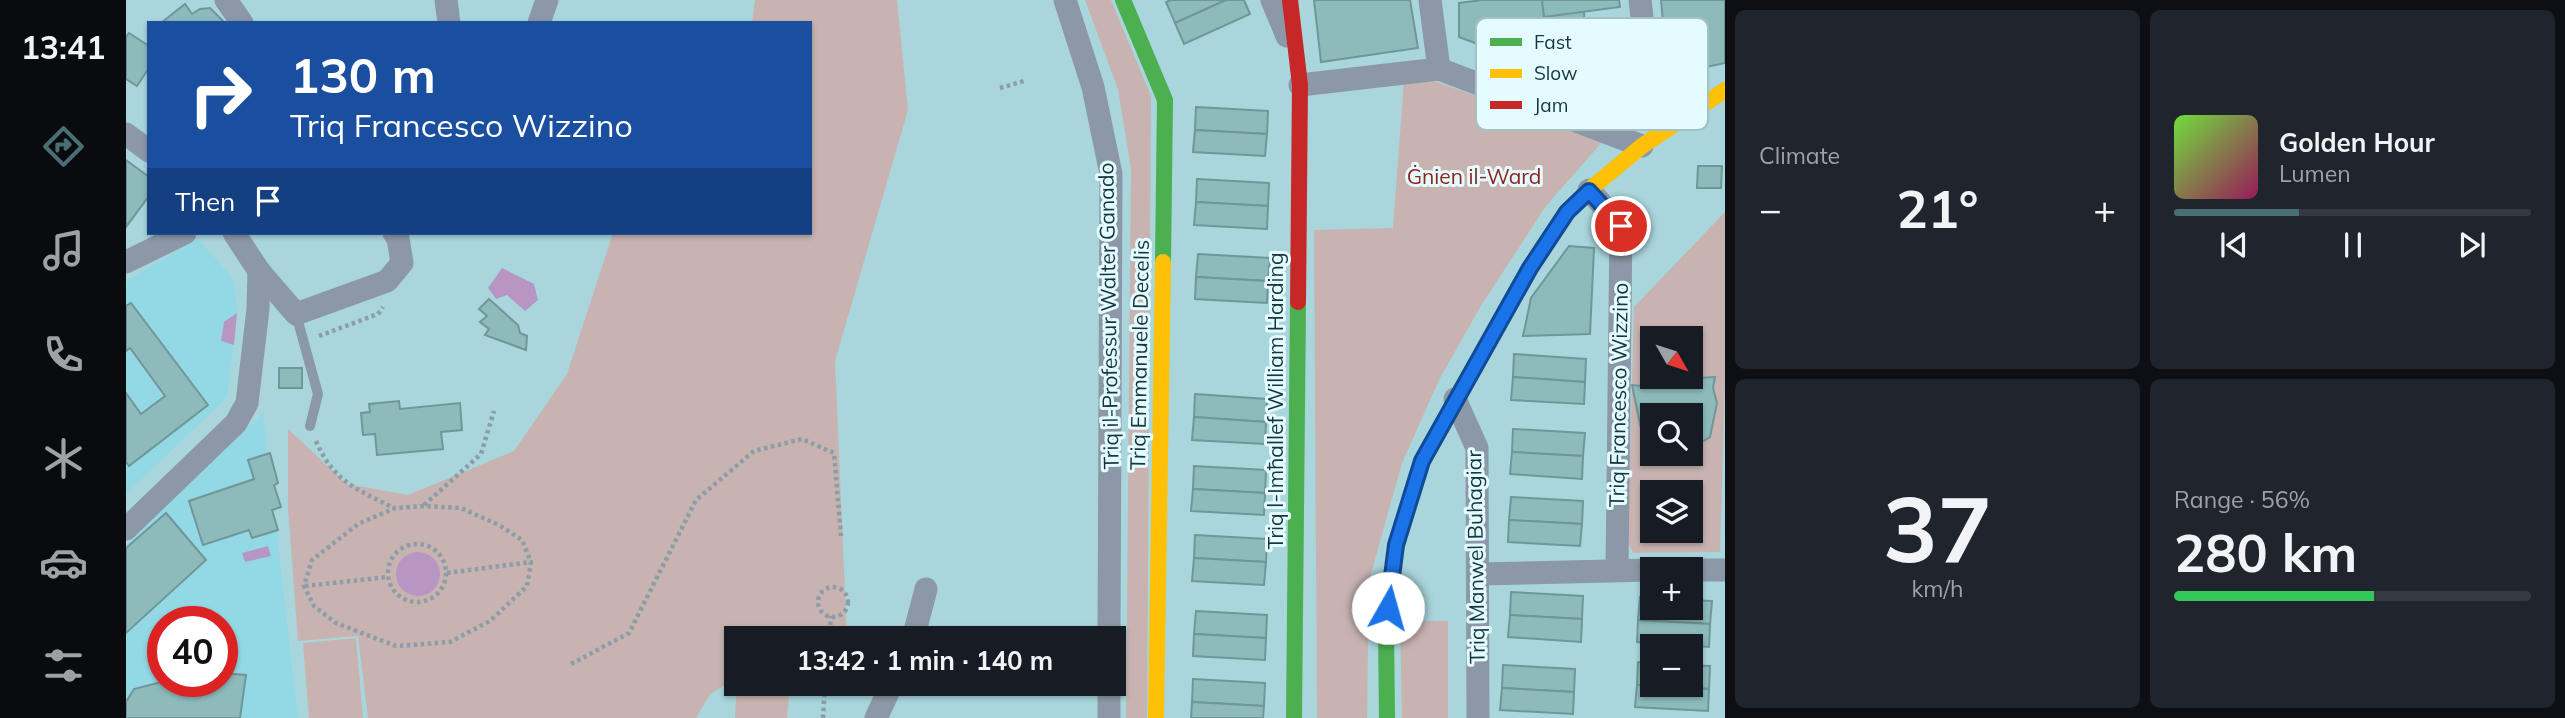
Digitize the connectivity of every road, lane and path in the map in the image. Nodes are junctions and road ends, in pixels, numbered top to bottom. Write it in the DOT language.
graph roads {
  1 [pos="226,0"];
  2 [pos="446,0"];
  3 [pos="547,0"];
  4 [pos="1065,0"];
  5 [pos="1123,0"];
  6 [pos="1272,0"];
  7 [pos="1290,0"];
  8 [pos="1430,0"];
  9 [pos="1640,0"];
  10 [pos="1642,18"];
  11 [pos="241,21"];
  12 [pos="449,21"];
  13 [pos="540,21"];
  14 [pos="1296,57"];
  15 [pos="1439,69"];
  16 [pos="1024,81"];
  17 [pos="1476,83"];
  18 [pos="1300,85"];
  19 [pos="1000,88"];
  20 [pos="1725,90"];
  21 [pos="1708,101"];
  22 [pos="1603,130"];
  23 [pos="1666,130"];
  24 [pos="1608,132"];
  25 [pos="126,134"];
  26 [pos="1642,146"];
  27 [pos="147,150"];
  28 [pos="1589,191"];
  29 [pos="181,235"];
  30 [pos="235,235"];
  31 [pos="396,235"];
  32 [pos="126,262"];
  33 [pos="259,271"];
  34 [pos="296,314"];
  35 [pos="1455,399"];
  36 [pos="494,411"];
  37 [pos="310,426"];
  38 [pos="424,506"];
  39 [pos="395,508"];
  40 [pos="126,529"];
  41 [pos="841,536"];
  42 [pos="531,562"];
  43 [pos="1617,570"];
  44 [pos="1640,570"];
  45 [pos="1703,570"];
  46 [pos="1725,570"];
  47 [pos="447,573"];
  48 [pos="1479,574"];
  49 [pos="387,577"];
  50 [pos="304,586"];
  51 [pos="926,589"];
  52 [pos="831,616"];
  53 [pos="830,626"];
  54 [pos="916,626"];
  55 [pos="1110,626"];
  56 [pos="571,664"];
  57 [pos="824,696"];
  58 [pos="886,696"];
  59 [pos="1109,696"];
  60 [pos="823,718"];
  61 [pos="876,718"];
  62 [pos="1109,718"];
  63 [pos="1156,718"];
  64 [pos="1294,718"];
  65 [pos="1387,718"];
  66 [pos="1478,718"];
  1 -- 11 [label="street"];
  2 -- 12 [label="street"];
  3 -- 13 [label="street"];
  4 -- 55 [label="street, Triq il-Professur Walter Ganado"];
  5 -- 63 [label="street, Triq Emmanuele Decelis"];
  6 -- 14 [label="street"];
  7 -- 14 [label="street, Triq l-Imħallef William Harding"];
  8 -- 15 [label="street"];
  9 -- 10 [label="street"];
  14 -- 18 [label="street, Triq l-Imħallef William Harding"];
  15 -- 17 [label="street"];
  15 -- 18 [label="street"];
  16 -- 19 [label="path"];
  18 -- 64 [label="street, Triq l-Imħallef William Harding"];
  20 -- 21 [label="street"];
  22 -- 24 [label="street"];
  23 -- 26 [label="street"];
  24 -- 26 [label="street"];
  25 -- 27 [label="street"];
  26 -- 28 [label="street"];
  28 -- 35 [label="street"];
  28 -- 43 [label="street, Triq Francesco Wizzino"];
  29 -- 32 [label="street"];
  30 -- 33 [label="street"];
  31 -- 34 [label="street"];
  33 -- 34 [label="street"];
  33 -- 40 [label="street"];
  34 -- 37 [label="lane"];
  35 -- 48 [label="street, Triq Manwel Buhagiar"];
  35 -- 65 [label="street"];
  36 -- 38 [label="path"];
  37 -- 39 [label="path"];
  38 -- 39 [label="path"];
  38 -- 42 [label="path"];
  39 -- 50 [label="path"];
  41 -- 56 [label="path"];
  42 -- 47 [label="path"];
  42 -- 50 [label="path"];
  43 -- 44 [label="street"];
  43 -- 48 [label="street"];
  45 -- 46 [label="street"];
  47 -- 49 [label="path"];
  47 -- 49 [label="path"];
  48 -- 66 [label="street, Triq Manwel Buhagiar"];
  49 -- 50 [label="path"];
  51 -- 54 [label="street"];
  52 -- 52 [label="path"];
  52 -- 53 [label="path"];
  57 -- 60 [label="path"];
  58 -- 61 [label="street"];
  59 -- 62 [label="street"];
}
